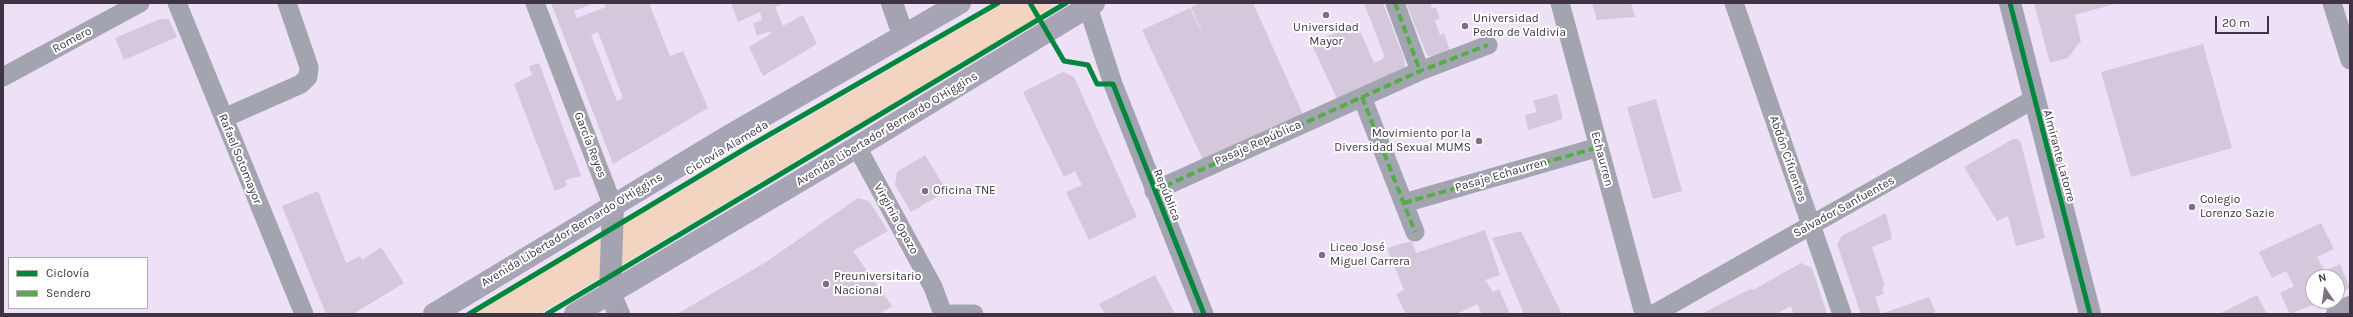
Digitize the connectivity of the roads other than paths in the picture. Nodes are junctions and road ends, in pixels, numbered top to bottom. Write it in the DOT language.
graph roads {
  1 [pos="140,3"];
  2 [pos="176,3"];
  3 [pos="287,3"];
  4 [pos="536,3"];
  5 [pos="892,3"];
  6 [pos="960,3"];
  7 [pos="1395,3"];
  8 [pos="1560,3"];
  9 [pos="1734,3"];
  10 [pos="2010,3"];
  11 [pos="2332,3"];
  12 [pos="1089,4"];
  13 [pos="903,35"];
  14 [pos="1488,45"];
  15 [pos="2350,60"];
  16 [pos="1420,71"];
  17 [pos="3,77"];
  18 [pos="1362,97"];
  19 [pos="2034,99"];
  20 [pos="224,118"];
  21 [pos="857,147"];
  22 [pos="1599,148"];
  23 [pos="1154,191"];
  24 [pos="1404,203"];
  25 [pos="613,206"];
  26 [pos="1811,226"];
  27 [pos="1415,232"];
  28 [pos="610,293"];
  29 [pos="2350,307"];
  30 [pos="304,314"];
  31 [pos="434,314"];
  32 [pos="575,314"];
  33 [pos="619,314"];
  34 [pos="944,314"];
  35 [pos="952,314"];
  36 [pos="974,314"];
  37 [pos="1204,314"];
  38 [pos="1644,314"];
  39 [pos="1654,314"];
  40 [pos="1842,314"];
  41 [pos="2090,314"];
  42 [pos="2337,314"];
  1 -- 17 [label="street, Romero"];
  2 -- 20 [label="street, Rafael Sotomayor"];
  3 -- 20 [label="street"];
  4 -- 25 [label="street, García Reyes"];
  5 -- 13 [label="main road"];
  6 -- 13 [label="main road, Avenida Libertador Bernardo O'Higgins"];
  7 -- 16 [label="street"];
  8 -- 22 [label="street, Echaurren"];
  9 -- 26 [label="street, Abdón Cifuentes"];
  10 -- 19 [label="main road, Almirante Latorre"];
  11 -- 15 [label="street"];
  12 -- 21 [label="main road, Avenida Libertador Bernardo O'Higgins"];
  12 -- 23 [label="street, República"];
  13 -- 25 [label="main road, Avenida Libertador Bernardo O'Higgins"];
  14 -- 16 [label="street, Pasaje República"];
  16 -- 18 [label="street, Pasaje República"];
  18 -- 23 [label="street, Pasaje República"];
  18 -- 24 [label="street"];
  19 -- 26 [label="street, Salvador Sanfuentes"];
  19 -- 41 [label="main road, Almirante Latorre"];
  20 -- 30 [label="street, Rafael Sotomayor"];
  21 -- 28 [label="main road, Avenida Libertador Bernardo O'Higgins"];
  21 -- 34 [label="street, Virginia Opazo"];
  22 -- 24 [label="street, Pasaje Echaurren"];
  22 -- 38 [label="street, Echaurren"];
  23 -- 37 [label="street, República"];
  24 -- 27 [label="street"];
  25 -- 28 [label="main road, García Reyes"];
  25 -- 31 [label="main road, Avenida Libertador Bernardo O'Higgins"];
  26 -- 39 [label="street, Salvador Sanfuentes"];
  26 -- 40 [label="street, Abdón Cifuentes"];
  28 -- 32 [label="main road, Avenida Libertador Bernardo O'Higgins"];
  28 -- 33 [label="main road"];
  29 -- 42 [label="main road"];
  35 -- 36 [label="street"];
}
